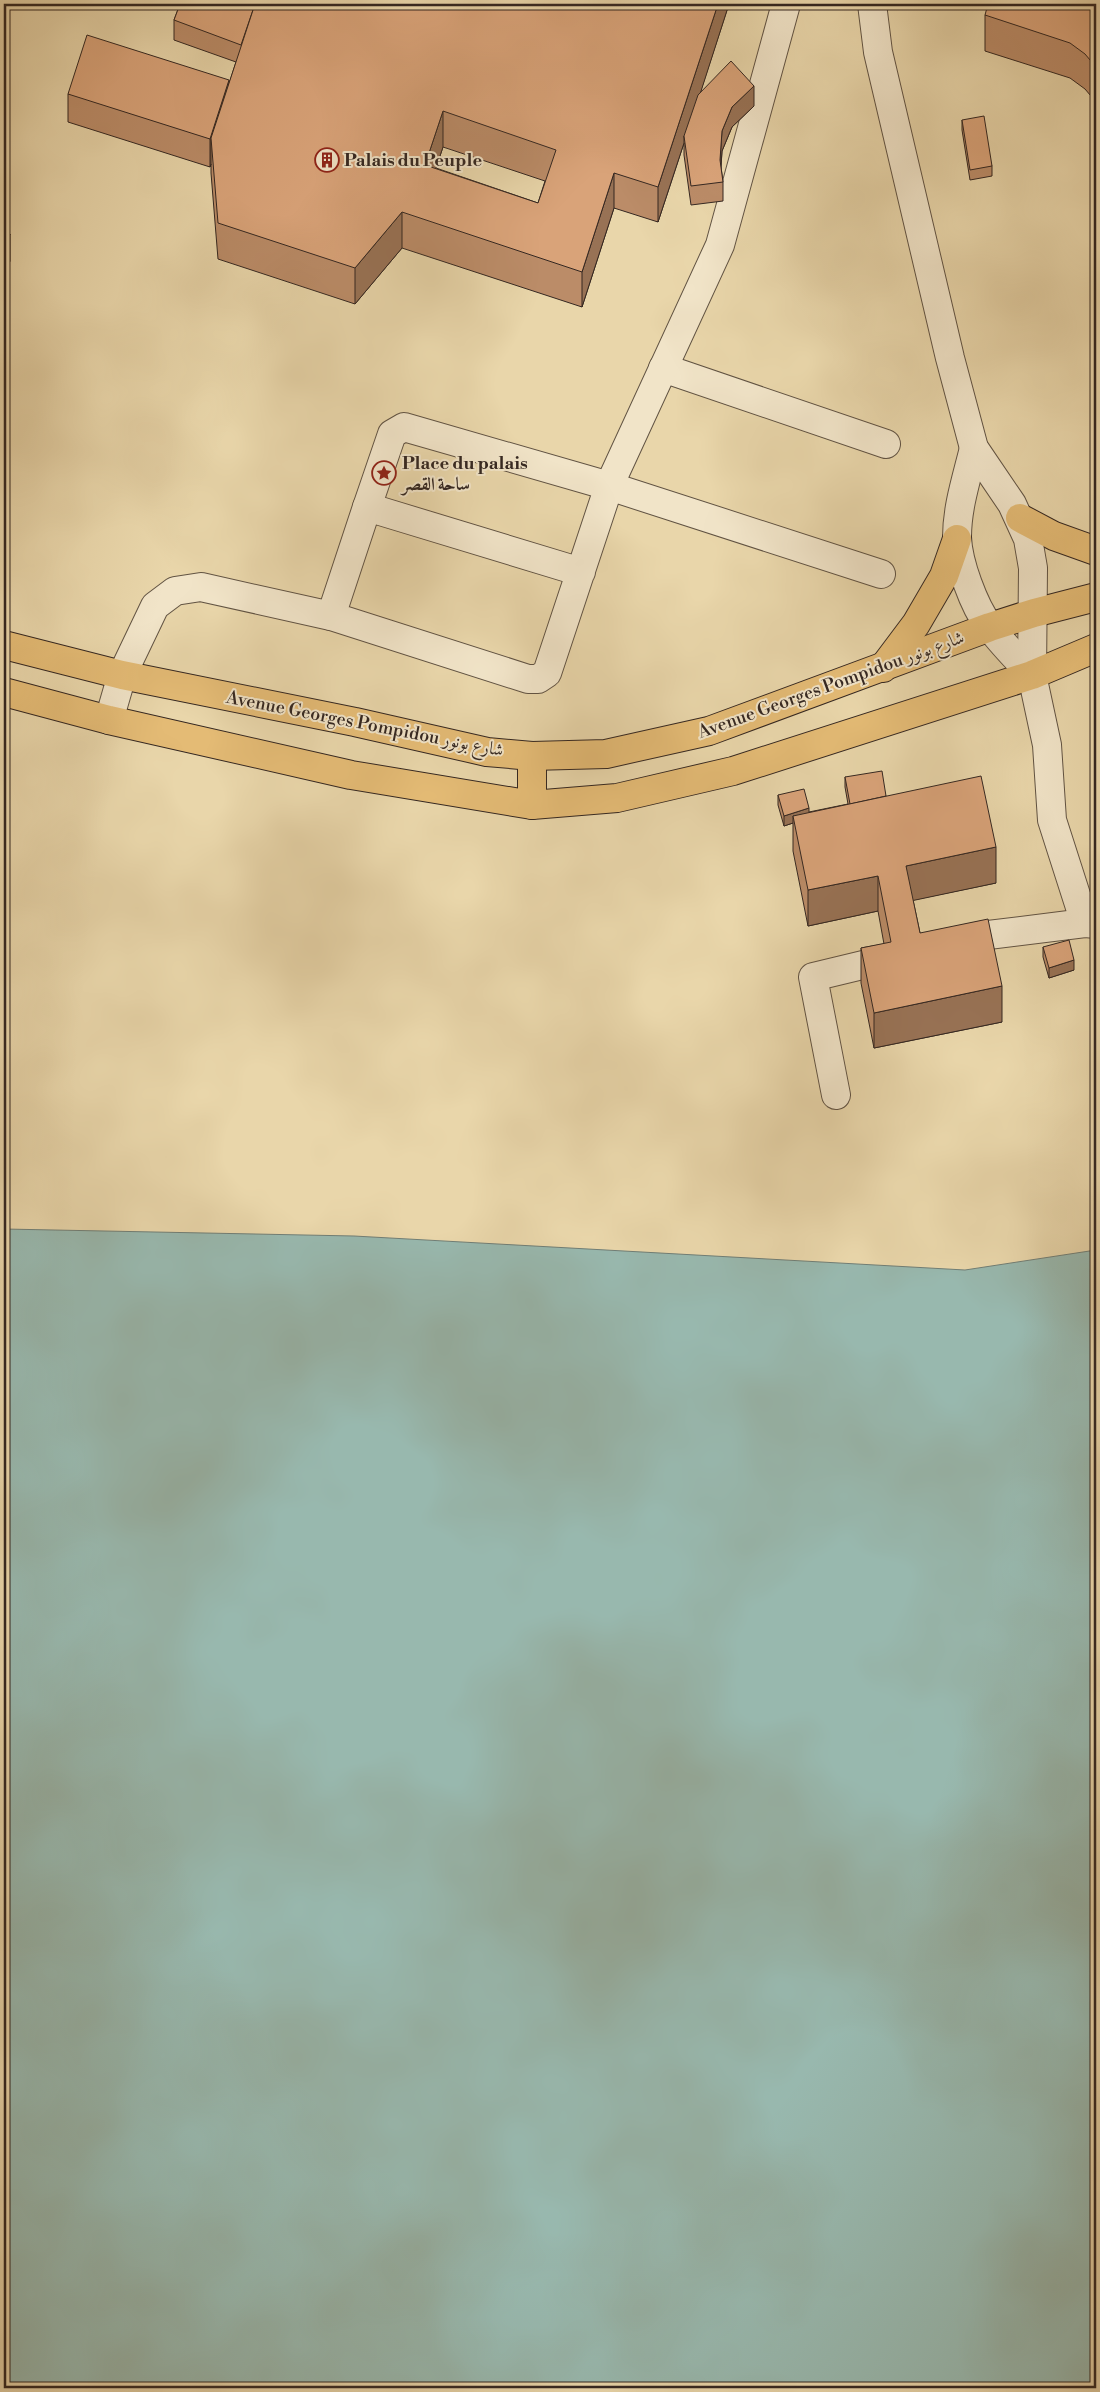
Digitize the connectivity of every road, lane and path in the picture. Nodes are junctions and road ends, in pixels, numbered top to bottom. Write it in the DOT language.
graph roads {
  1 [pos="786,4"];
  2 [pos="872,4"];
  3 [pos="663,368"];
  4 [pos="886,444"];
  5 [pos="974,448"];
  6 [pos="609,486"];
  7 [pos="367,507"];
  8 [pos="1020,518"];
  9 [pos="957,539"];
  10 [pos="1096,552"];
  11 [pos="581,572"];
  12 [pos="881,574"];
  13 [pos="1096,598"];
  14 [pos="1034,613"];
  15 [pos="331,616"];
  16 [pos="990,627"];
  17 [pos="4,645"];
  18 [pos="1096,648"];
  19 [pos="883,668"];
  20 [pos="122,675"];
  21 [pos="1032,675"];
  22 [pos="4,692"];
  23 [pos="109,720"];
  24 [pos="532,756"];
  25 [pos="532,805"];
  26 [pos="1090,924"];
  27 [pos="836,1095"];
  1 -- 3 [label="street"];
  2 -- 5 [label="street"];
  3 -- 4 [label="street"];
  3 -- 6 [label="street"];
  5 -- 8 [label="street"];
  5 -- 9 [label="street"];
  6 -- 7 [label="street"];
  6 -- 11 [label="street"];
  6 -- 12 [label="street"];
  7 -- 11 [label="street"];
  7 -- 15 [label="street"];
  8 -- 10 [label="main road"];
  8 -- 14 [label="street"];
  9 -- 16 [label="street"];
  9 -- 19 [label="main road"];
  11 -- 15 [label="street"];
  13 -- 14 [label="main road, Avenue Georges Pompidou شارع بونور"];
  14 -- 16 [label="main road, Avenue Georges Pompidou شارع بونور"];
  14 -- 21 [label="street"];
  15 -- 20 [label="street"];
  16 -- 19 [label="main road, Avenue Georges Pompidou شارع بونور"];
  16 -- 21 [label="street"];
  17 -- 20 [label="main road, Avenue Georges Pompidou شارع بونور"];
  18 -- 21 [label="main road"];
  19 -- 24 [label="main road, Avenue Georges Pompidou شارع بونور"];
  20 -- 23 [label="street"];
  20 -- 24 [label="main road, Avenue Georges Pompidou شارع بونور"];
  21 -- 25 [label="main road"];
  21 -- 26 [label="street"];
  22 -- 23 [label="main road"];
  23 -- 25 [label="main road"];
  24 -- 25 [label="main road"];
  26 -- 27 [label="street"];
}
